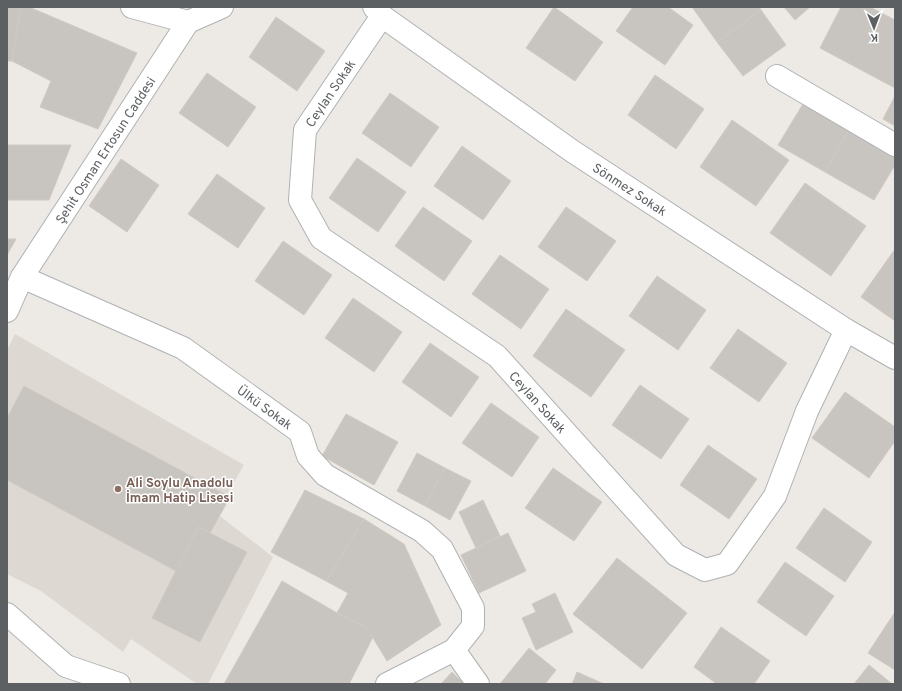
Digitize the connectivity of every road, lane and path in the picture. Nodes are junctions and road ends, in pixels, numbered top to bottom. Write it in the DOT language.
graph roads {
  1 [pos="132,7"];
  2 [pos="222,7"];
  3 [pos="378,11"];
  4 [pos="188,22"];
  5 [pos="777,76"];
  6 [pos="895,145"];
  7 [pos="22,277"];
  8 [pos="7,311"];
  9 [pos="846,330"];
  10 [pos="895,358"];
  11 [pos="7,614"];
  12 [pos="454,650"];
  13 [pos="71,675"];
  14 [pos="119,684"];
  15 [pos="387,684"];
  16 [pos="478,684"];
  1 -- 4 [label="street"];
  2 -- 4 [label="street"];
  3 -- 9 [label="street, Sönmez Sokak"];
  3 -- 9 [label="street, Ceylan Sokak"];
  4 -- 7 [label="street, Şehit Osman Ertosun Caddesi"];
  5 -- 6 [label="street"];
  7 -- 8 [label="street, Şehit Osman Ertosun Caddesi"];
  7 -- 12 [label="street, Ülkü Sokak"];
  9 -- 10 [label="street, Sönmez Sokak"];
  11 -- 13 [label="street"];
  12 -- 15 [label="street"];
  12 -- 16 [label="street"];
  13 -- 14 [label="street"];
}
